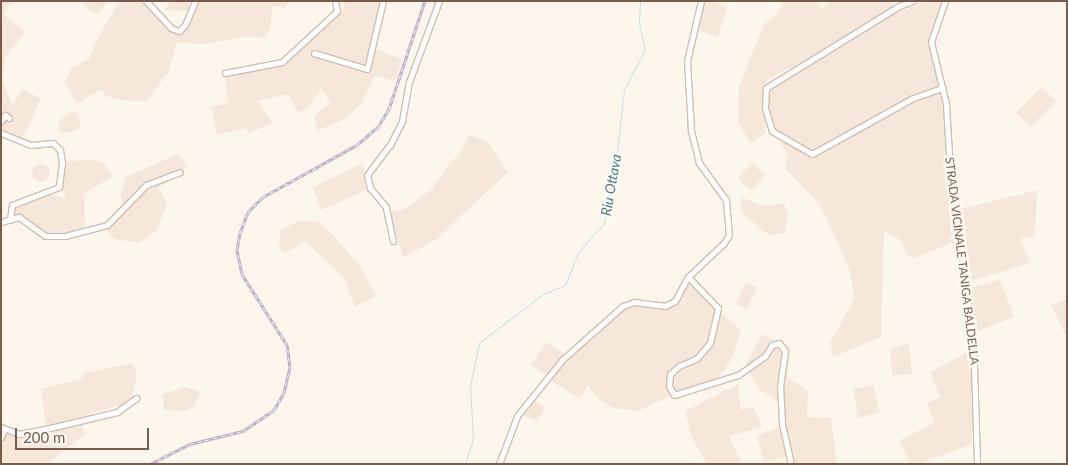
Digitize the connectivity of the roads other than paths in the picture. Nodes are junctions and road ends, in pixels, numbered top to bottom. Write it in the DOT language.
graph roads {
  1 [pos="146,1"];
  2 [pos="195,1"];
  3 [pos="335,1"];
  4 [pos="383,1"];
  5 [pos="439,1"];
  6 [pos="701,1"];
  7 [pos="914,1"];
  8 [pos="945,1"];
  9 [pos="897,4"];
  10 [pos="314,53"];
  11 [pos="226,73"];
  12 [pos="942,88"];
  13 [pos="9,118"];
  14 [pos="1,121"];
  15 [pos="1,133"];
  16 [pos="180,172"];
  17 [pos="10,220"];
  18 [pos="1,222"];
  19 [pos="393,242"];
  20 [pos="688,277"];
  21 [pos="136,398"];
  22 [pos="3,428"];
  23 [pos="1,437"];
  24 [pos="499,464"];
  25 [pos="791,464"];
  26 [pos="977,464"];
  1 -- 2 [label="street"];
  3 -- 11 [label="street"];
  4 -- 10 [label="street"];
  5 -- 19 [label="street"];
  6 -- 20 [label="street"];
  7 -- 9 [label="street"];
  8 -- 12 [label="street, STRADA VICINALE TANIGA BALDELLA"];
  9 -- 12 [label="street"];
  12 -- 26 [label="street, STRADA VICINALE TANIGA BALDELLA"];
  13 -- 14 [label="street"];
  15 -- 17 [label="street"];
  16 -- 17 [label="street"];
  17 -- 18 [label="street"];
  20 -- 24 [label="street"];
  20 -- 25 [label="street"];
  21 -- 22 [label="street"];
  22 -- 23 [label="street"];
}
